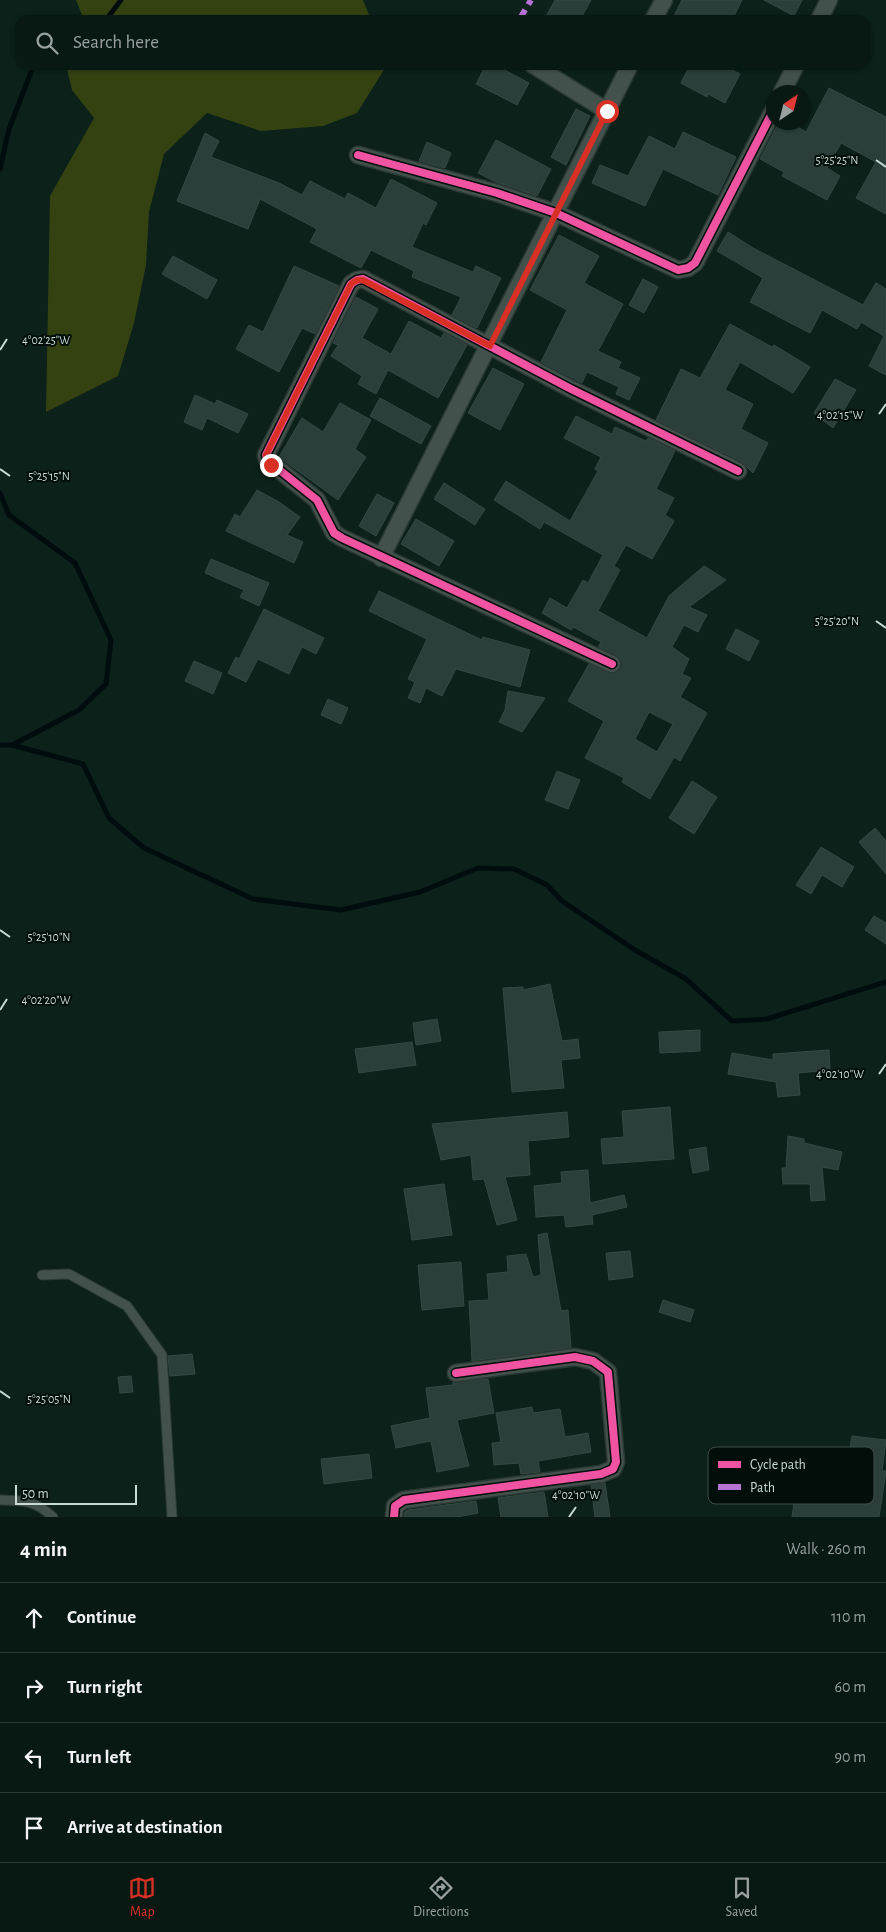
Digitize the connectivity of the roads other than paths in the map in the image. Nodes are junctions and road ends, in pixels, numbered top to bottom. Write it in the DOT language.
graph roads {
  1 [pos="664,0"];
  2 [pos="829,0"];
  3 [pos="656,15"];
  4 [pos="822,15"];
  5 [pos="541,70"];
  6 [pos="628,70"];
  7 [pos="793,70"];
  8 [pos="786,85"];
  9 [pos="607,111"];
  10 [pos="766,125"];
  11 [pos="358,155"];
  12 [pos="556,213"];
  13 [pos="490,346"];
  14 [pos="738,471"];
  15 [pos="381,558"];
  16 [pos="612,664"];
  17 [pos="42,1275"];
  18 [pos="456,1373"];
  19 [pos="0,1500"];
  20 [pos="53,1517"];
  21 [pos="172,1517"];
  22 [pos="394,1517"];
  1 -- 3 [label="street"];
  2 -- 4 [label="street"];
  5 -- 9 [label="street"];
  6 -- 9 [label="street"];
  7 -- 8 [label="street"];
  9 -- 12 [label="street"];
  10 -- 12 [label="street"];
  11 -- 12 [label="street"];
  12 -- 13 [label="street"];
  13 -- 14 [label="street"];
  13 -- 15 [label="street"];
  13 -- 15 [label="street"];
  15 -- 16 [label="street"];
  17 -- 21 [label="lane"];
  18 -- 22 [label="street"];
  19 -- 20 [label="lane"];
}
